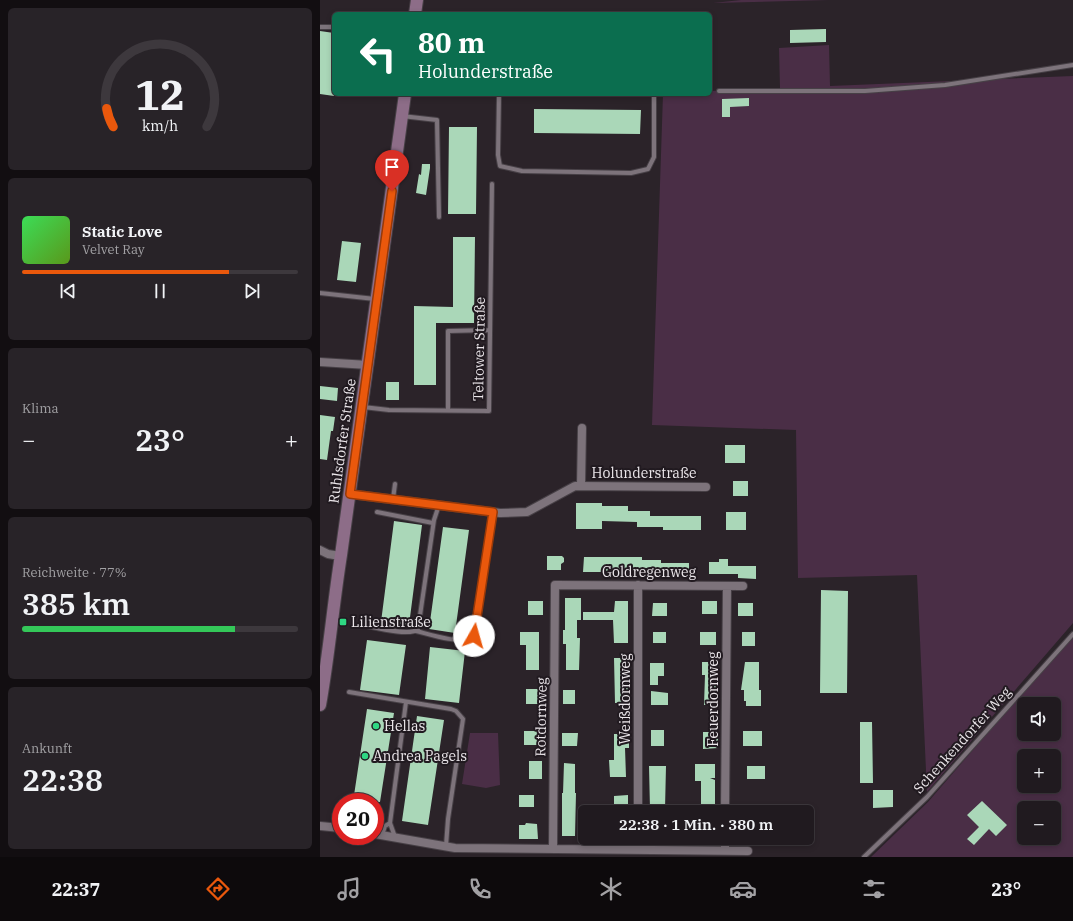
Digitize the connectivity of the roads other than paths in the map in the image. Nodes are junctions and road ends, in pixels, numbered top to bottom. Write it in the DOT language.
graph roads {
  1 [pos="417,0"];
  2 [pos="415,12"];
  3 [pos="320,27"];
  4 [pos="332,27"];
  5 [pos="1073,65"];
  6 [pos="719,91"];
  7 [pos="405,96"];
  8 [pos="499,96"];
  9 [pos="654,96"];
  10 [pos="402,116"];
  11 [pos="492,184"];
  12 [pos="439,217"];
  13 [pos="320,292"];
  14 [pos="377,299"];
  15 [pos="490,330"];
  16 [pos="320,362"];
  17 [pos="368,365"];
  18 [pos="363,407"];
  19 [pos="448,410"];
  20 [pos="582,428"];
  21 [pos="395,484"];
  22 [pos="582,486"];
  23 [pos="706,487"];
  24 [pos="350,494"];
  25 [pos="393,499"];
  26 [pos="439,505"];
  27 [pos="377,512"];
  28 [pos="493,512"];
  29 [pos="433,523"];
  30 [pos="320,550"];
  31 [pos="340,556"];
  32 [pos="555,585"];
  33 [pos="638,585"];
  34 [pos="727,586"];
  35 [pos="743,586"];
  36 [pos="362,625"];
  37 [pos="416,632"];
  38 [pos="1073,634"];
  39 [pos="349,692"];
  40 [pos="406,702"];
  41 [pos="320,705"];
  42 [pos="638,805"];
  43 [pos="725,805"];
  44 [pos="390,823"];
  45 [pos="320,826"];
  46 [pos="332,827"];
  47 [pos="384,828"];
  48 [pos="384,835"];
  49 [pos="395,837"];
  50 [pos="638,845"];
  51 [pos="725,845"];
  52 [pos="446,847"];
  53 [pos="553,849"];
  54 [pos="638,849"];
  55 [pos="725,850"];
  56 [pos="748,851"];
  57 [pos="468,853"];
  58 [pos="864,857"];
  1 -- 2 [label="main road"];
  3 -- 4 [label="lane"];
  5 -- 6 [label="lane"];
  7 -- 10 [label="main road, Ruhlsdorfer Straße"];
  8 -- 9 [label="lane"];
  10 -- 12 [label="lane"];
  10 -- 14 [label="main road, Ruhlsdorfer Straße"];
  11 -- 15 [label="lane, Teltower Straße"];
  13 -- 14 [label="lane"];
  14 -- 17 [label="main road, Ruhlsdorfer Straße"];
  15 -- 19 [label="lane"];
  15 -- 19 [label="lane, Teltower Straße"];
  16 -- 17 [label="street"];
  17 -- 18 [label="main road, Ruhlsdorfer Straße"];
  18 -- 19 [label="lane, Teltower Straße"];
  18 -- 24 [label="main road, Ruhlsdorfer Straße"];
  20 -- 22 [label="street, Holunderstraße"];
  21 -- 25 [label="lane"];
  22 -- 23 [label="street, Holunderstraße"];
  22 -- 28 [label="street, Holunderstraße"];
  24 -- 25 [label="street, Holunderstraße"];
  24 -- 31 [label="main road, Ruhlsdorfer Straße"];
  25 -- 26 [label="street, Holunderstraße"];
  26 -- 28 [label="street, Holunderstraße"];
  26 -- 29 [label="lane"];
  27 -- 29 [label="lane"];
  28 -- 37 [label="lane"];
  29 -- 37 [label="lane"];
  30 -- 31 [label="street"];
  31 -- 41 [label="main road, Ruhlsdorfer Straße"];
  32 -- 33 [label="street, Goldregenweg"];
  32 -- 53 [label="street, Rotdornweg"];
  33 -- 34 [label="street, Goldregenweg"];
  33 -- 42 [label="street, Weißdornweg"];
  34 -- 35 [label="street, Goldregenweg"];
  34 -- 43 [label="street, Feuerdornweg"];
  36 -- 37 [label="lane"];
  38 -- 58 [label="lane, Schenkendorfer Weg"];
  39 -- 40 [label="lane"];
  40 -- 44 [label="lane"];
  40 -- 52 [label="lane"];
  44 -- 47 [label="lane"];
  44 -- 49 [label="lane"];
  45 -- 46 [label="street"];
  48 -- 49 [label="street"];
  49 -- 52 [label="street"];
  50 -- 54 [label="street"];
  51 -- 55 [label="street"];
  52 -- 57 [label="street"];
  53 -- 54 [label="street"];
  53 -- 57 [label="street"];
  54 -- 55 [label="street"];
  55 -- 56 [label="street"];
}
